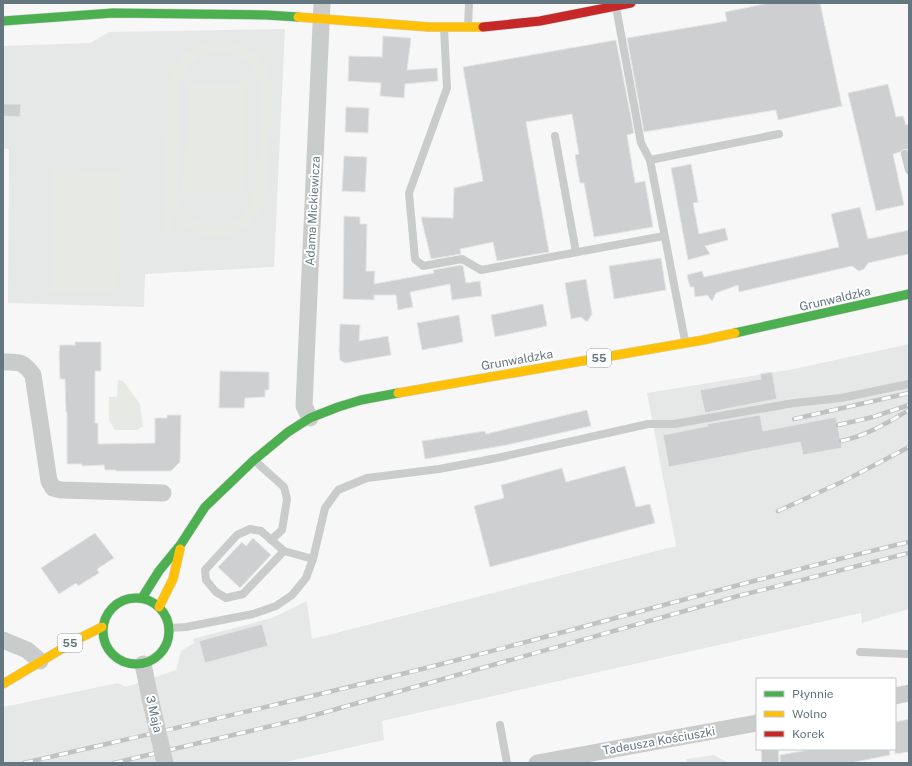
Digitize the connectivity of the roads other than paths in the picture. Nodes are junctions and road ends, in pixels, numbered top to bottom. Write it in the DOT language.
graph roads {
  1 [pos="469,3"];
  2 [pos="631,3"];
  3 [pos="615,6"];
  4 [pos="322,11"];
  5 [pos="3,21"];
  6 [pos="444,27"];
  7 [pos="468,27"];
  8 [pos="779,134"];
  9 [pos="555,136"];
  10 [pos="905,154"];
  11 [pos="650,160"];
  12 [pos="909,170"];
  13 [pos="664,236"];
  14 [pos="576,252"];
  15 [pos="909,294"];
  16 [pos="685,343"];
  17 [pos="3,362"];
  18 [pos="909,384"];
  19 [pos="310,418"];
  20 [pos="254,460"];
  21 [pos="163,493"];
  22 [pos="271,540"];
  23 [pos="181,544"];
  24 [pos="284,551"];
  25 [pos="313,559"];
  26 [pos="142,598"];
  27 [pos="159,607"];
  28 [pos="102,627"];
  29 [pos="169,628"];
  30 [pos="3,640"];
  31 [pos="106,646"];
  32 [pos="96,649"];
  33 [pos="860,652"];
  34 [pos="909,654"];
  35 [pos="68,655"];
  36 [pos="40,661"];
  37 [pos="143,664"];
  38 [pos="3,684"];
  39 [pos="909,693"];
  40 [pos="896,696"];
  41 [pos="756,723"];
  42 [pos="500,725"];
  43 [pos="770,750"];
  44 [pos="165,763"];
  45 [pos="507,763"];
  46 [pos="537,763"];
  47 [pos="770,763"];
  1 -- 7 [label="lane"];
  2 -- 3 [label="main road"];
  3 -- 7 [label="main road"];
  3 -- 11 [label="lane"];
  4 -- 5 [label="main road"];
  4 -- 6 [label="main road"];
  4 -- 19 [label="street, Adama Mickiewicza"];
  6 -- 7 [label="main road"];
  6 -- 14 [label="lane"];
  8 -- 11 [label="lane"];
  9 -- 14 [label="lane"];
  10 -- 12 [label="lane"];
  11 -- 13 [label="lane"];
  13 -- 14 [label="lane"];
  13 -- 16 [label="lane"];
  15 -- 16 [label="main road, Grunwaldzka / 55"];
  16 -- 19 [label="main road, Grunwaldzka / 55"];
  17 -- 21 [label="street"];
  18 -- 25 [label="lane"];
  19 -- 20 [label="main road, Grunwaldzka / 55"];
  20 -- 22 [label="lane"];
  20 -- 23 [label="main road, Grunwaldzka / 55"];
  22 -- 24 [label="lane"];
  22 -- 24 [label="lane"];
  23 -- 26 [label="main road, Grunwaldzka / 55"];
  23 -- 27 [label="main road, Grunwaldzka / 55"];
  24 -- 25 [label="lane"];
  25 -- 29 [label="lane"];
  26 -- 27 [label="main road"];
  26 -- 28 [label="main road"];
  27 -- 29 [label="main road"];
  28 -- 31 [label="main road"];
  28 -- 36 [label="main road, 55"];
  29 -- 37 [label="main road"];
  30 -- 36 [label="street"];
  31 -- 32 [label="main road, 55"];
  31 -- 37 [label="main road"];
  33 -- 34 [label="lane"];
  35 -- 36 [label="main road, 55"];
  36 -- 38 [label="main road, 55"];
  37 -- 44 [label="street, 3 Maja, bridge"];
  39 -- 40 [label="street"];
  41 -- 46 [label="street, Tadeusza Kościuszki"];
  42 -- 45 [label="lane"];
  43 -- 47 [label="street"];
}
